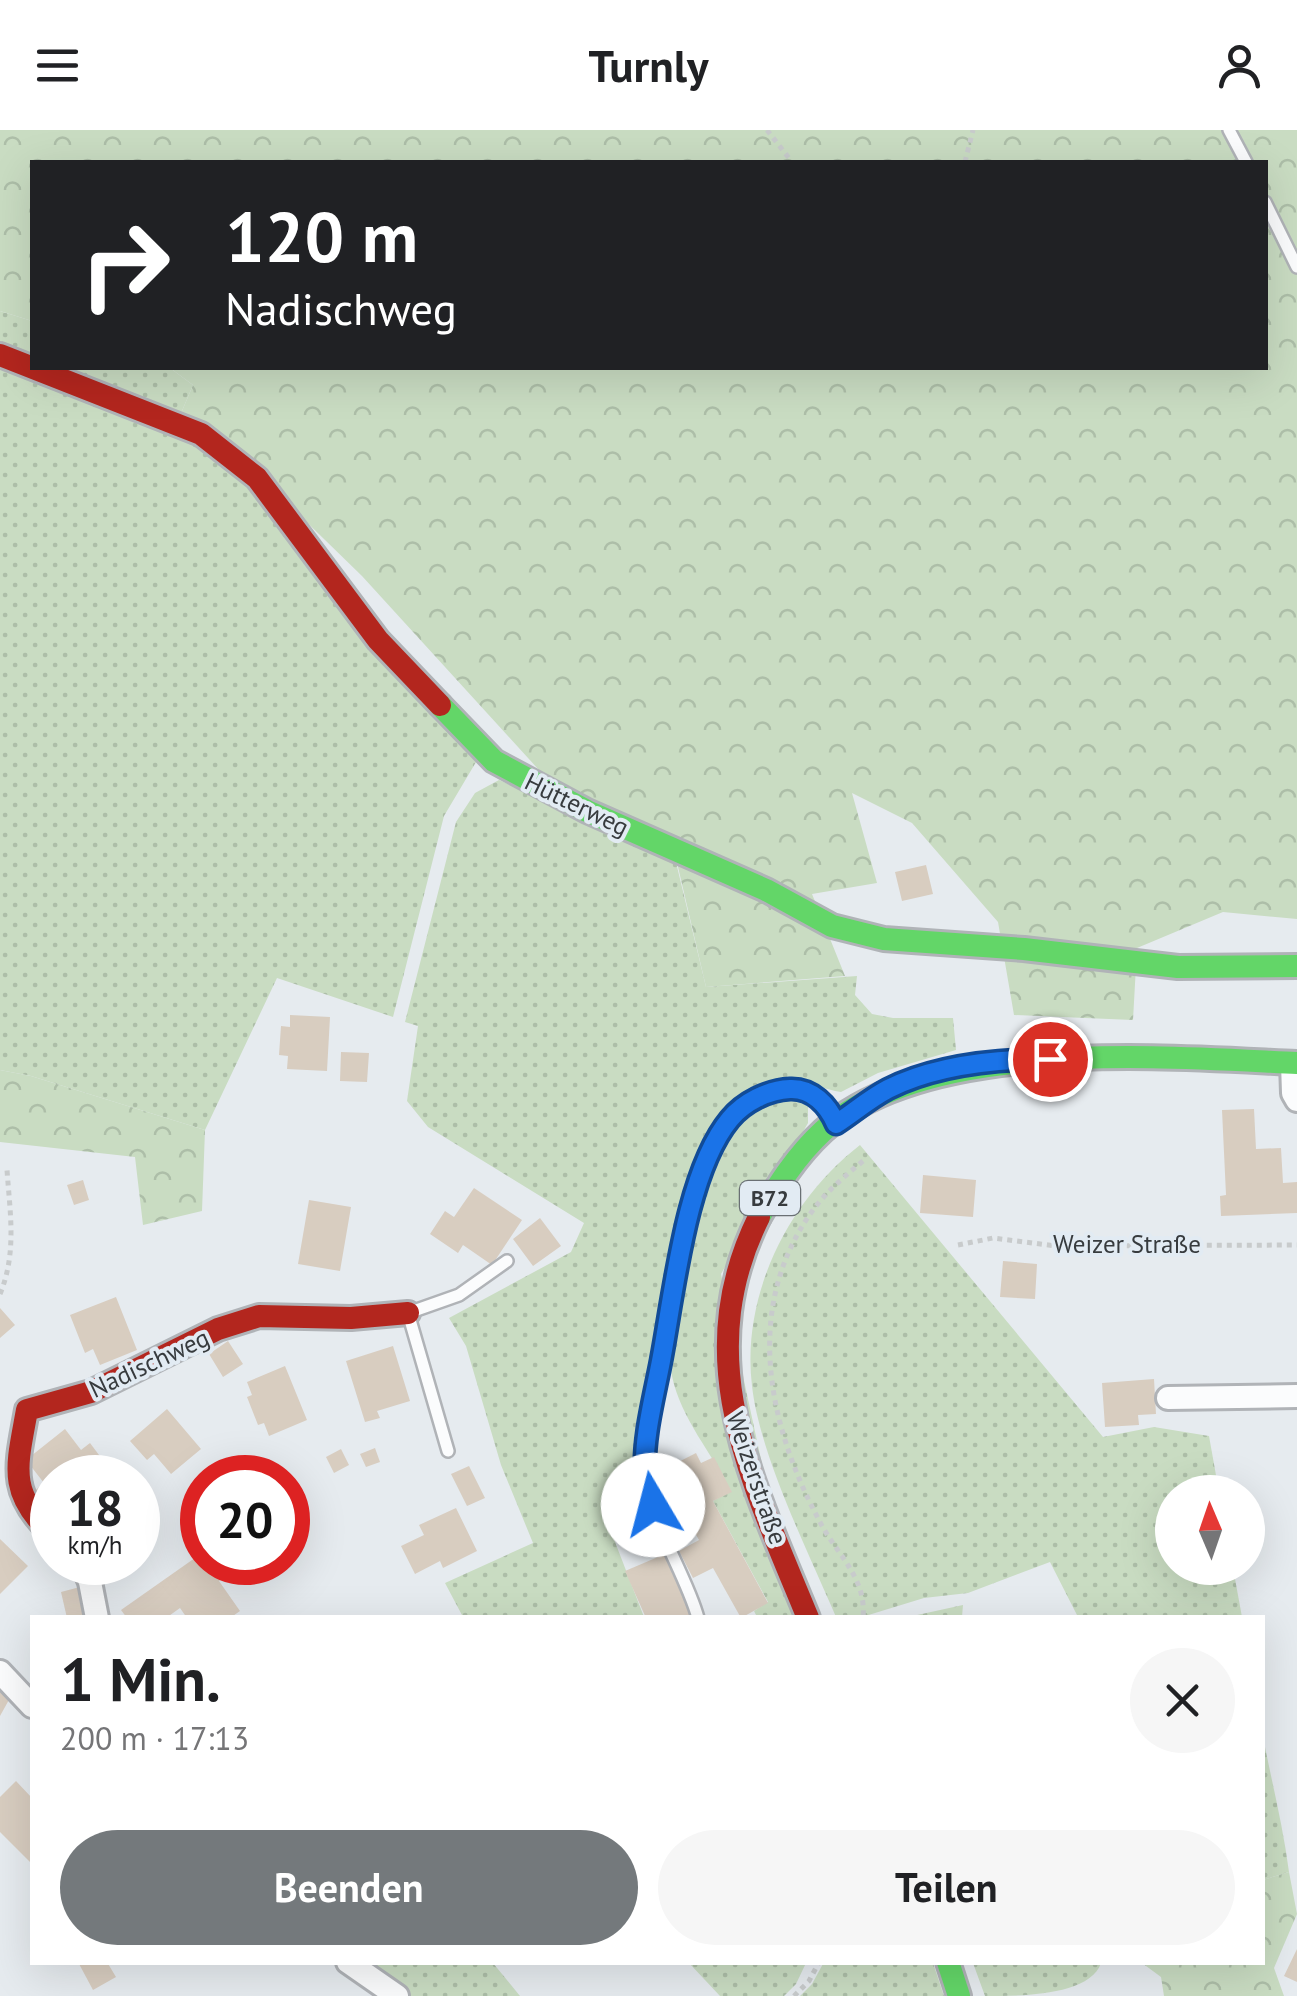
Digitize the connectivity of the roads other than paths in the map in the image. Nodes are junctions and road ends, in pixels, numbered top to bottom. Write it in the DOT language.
graph roads {
  1 [pos="1229,130"];
  2 [pos="1245,160"];
  3 [pos="1268,208"];
  4 [pos="1297,267"];
  5 [pos="0,355"];
  6 [pos="30,366"];
  7 [pos="40,370"];
  8 [pos="1297,966"];
  9 [pos="1295,1063"];
  10 [pos="1297,1100"];
  11 [pos="833,1117"];
  12 [pos="507,1261"];
  13 [pos="408,1313"];
  14 [pos="1297,1396"];
  15 [pos="1168,1398"];
  16 [pos="448,1451"];
  17 [pos="30,1514"];
  18 [pos="91,1585"];
  19 [pos="97,1615"];
  20 [pos="697,1615"];
  21 [pos="807,1615"];
  22 [pos="0,1672"];
  23 [pos="30,1704"];
  24 [pos="352,1965"];
  25 [pos="949,1965"];
  26 [pos="396,1996"];
  27 [pos="959,1996"];
  1 -- 2 [label="lane"];
  3 -- 4 [label="lane"];
  5 -- 6 [label="street, Hütterweg"];
  7 -- 8 [label="street, Hütterweg"];
  9 -- 10 [label="street"];
  9 -- 11 [label="street, Weizerstraße / B72"];
  11 -- 20 [label="lane"];
  11 -- 21 [label="street, Weizerstraße / B72"];
  12 -- 13 [label="lane"];
  13 -- 16 [label="lane"];
  13 -- 17 [label="street, Nadischweg"];
  14 -- 15 [label="street"];
  18 -- 19 [label="street"];
  22 -- 23 [label="street"];
  24 -- 26 [label="street"];
  25 -- 27 [label="street"];
}
